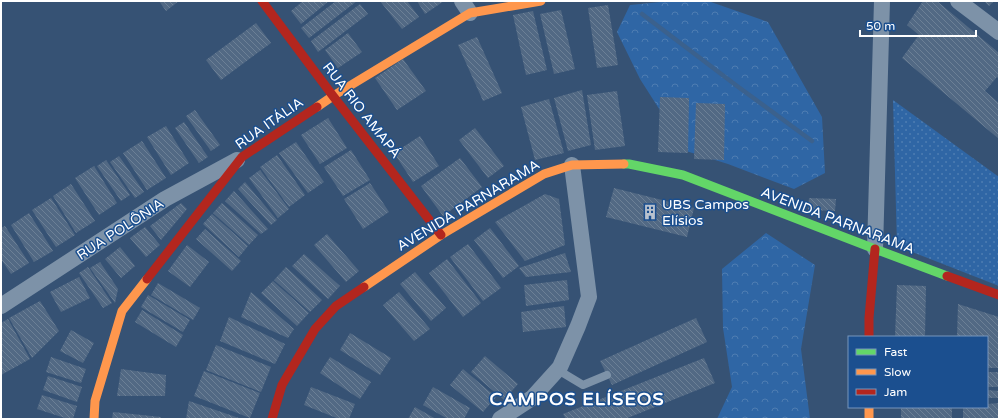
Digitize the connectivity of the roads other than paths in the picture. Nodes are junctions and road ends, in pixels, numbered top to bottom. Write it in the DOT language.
graph roads {
  1 [pos="262,1"];
  2 [pos="541,1"];
  3 [pos="882,1"];
  4 [pos="958,1"];
  5 [pos="466,7"];
  6 [pos="999,32"];
  7 [pos="333,96"];
  8 [pos="242,157"];
  9 [pos="572,165"];
  10 [pos="441,235"];
  11 [pos="875,249"];
  12 [pos="999,295"];
  13 [pos="1,306"];
  14 [pos="869,336"];
  15 [pos="558,370"];
  16 [pos="607,376"];
  17 [pos="869,408"];
  18 [pos="508,417"];
  19 [pos="94,419"];
  20 [pos="272,419"];
  21 [pos="869,419"];
  1 -- 7 [label="street, RUA RIO AMAPÁ"];
  2 -- 5 [label="street, RUA ITÁLIA"];
  3 -- 11 [label="street"];
  4 -- 6 [label="street"];
  5 -- 7 [label="street, RUA ITÁLIA"];
  7 -- 8 [label="street, RUA ITÁLIA"];
  7 -- 10 [label="street, RUA RIO AMAPÁ"];
  8 -- 13 [label="street, RUA POLÔNIA"];
  8 -- 19 [label="street, RUA ITÁLIA"];
  9 -- 10 [label="street, AVENIDA PARNARAMA"];
  9 -- 11 [label="street, AVENIDA PARNARAMA"];
  9 -- 15 [label="street"];
  10 -- 20 [label="street, AVENIDA PARNARAMA"];
  11 -- 12 [label="street, AVENIDA PARNARAMA"];
  11 -- 14 [label="street"];
  15 -- 16 [label="lane"];
  15 -- 18 [label="street"];
  17 -- 21 [label="street"];
}
